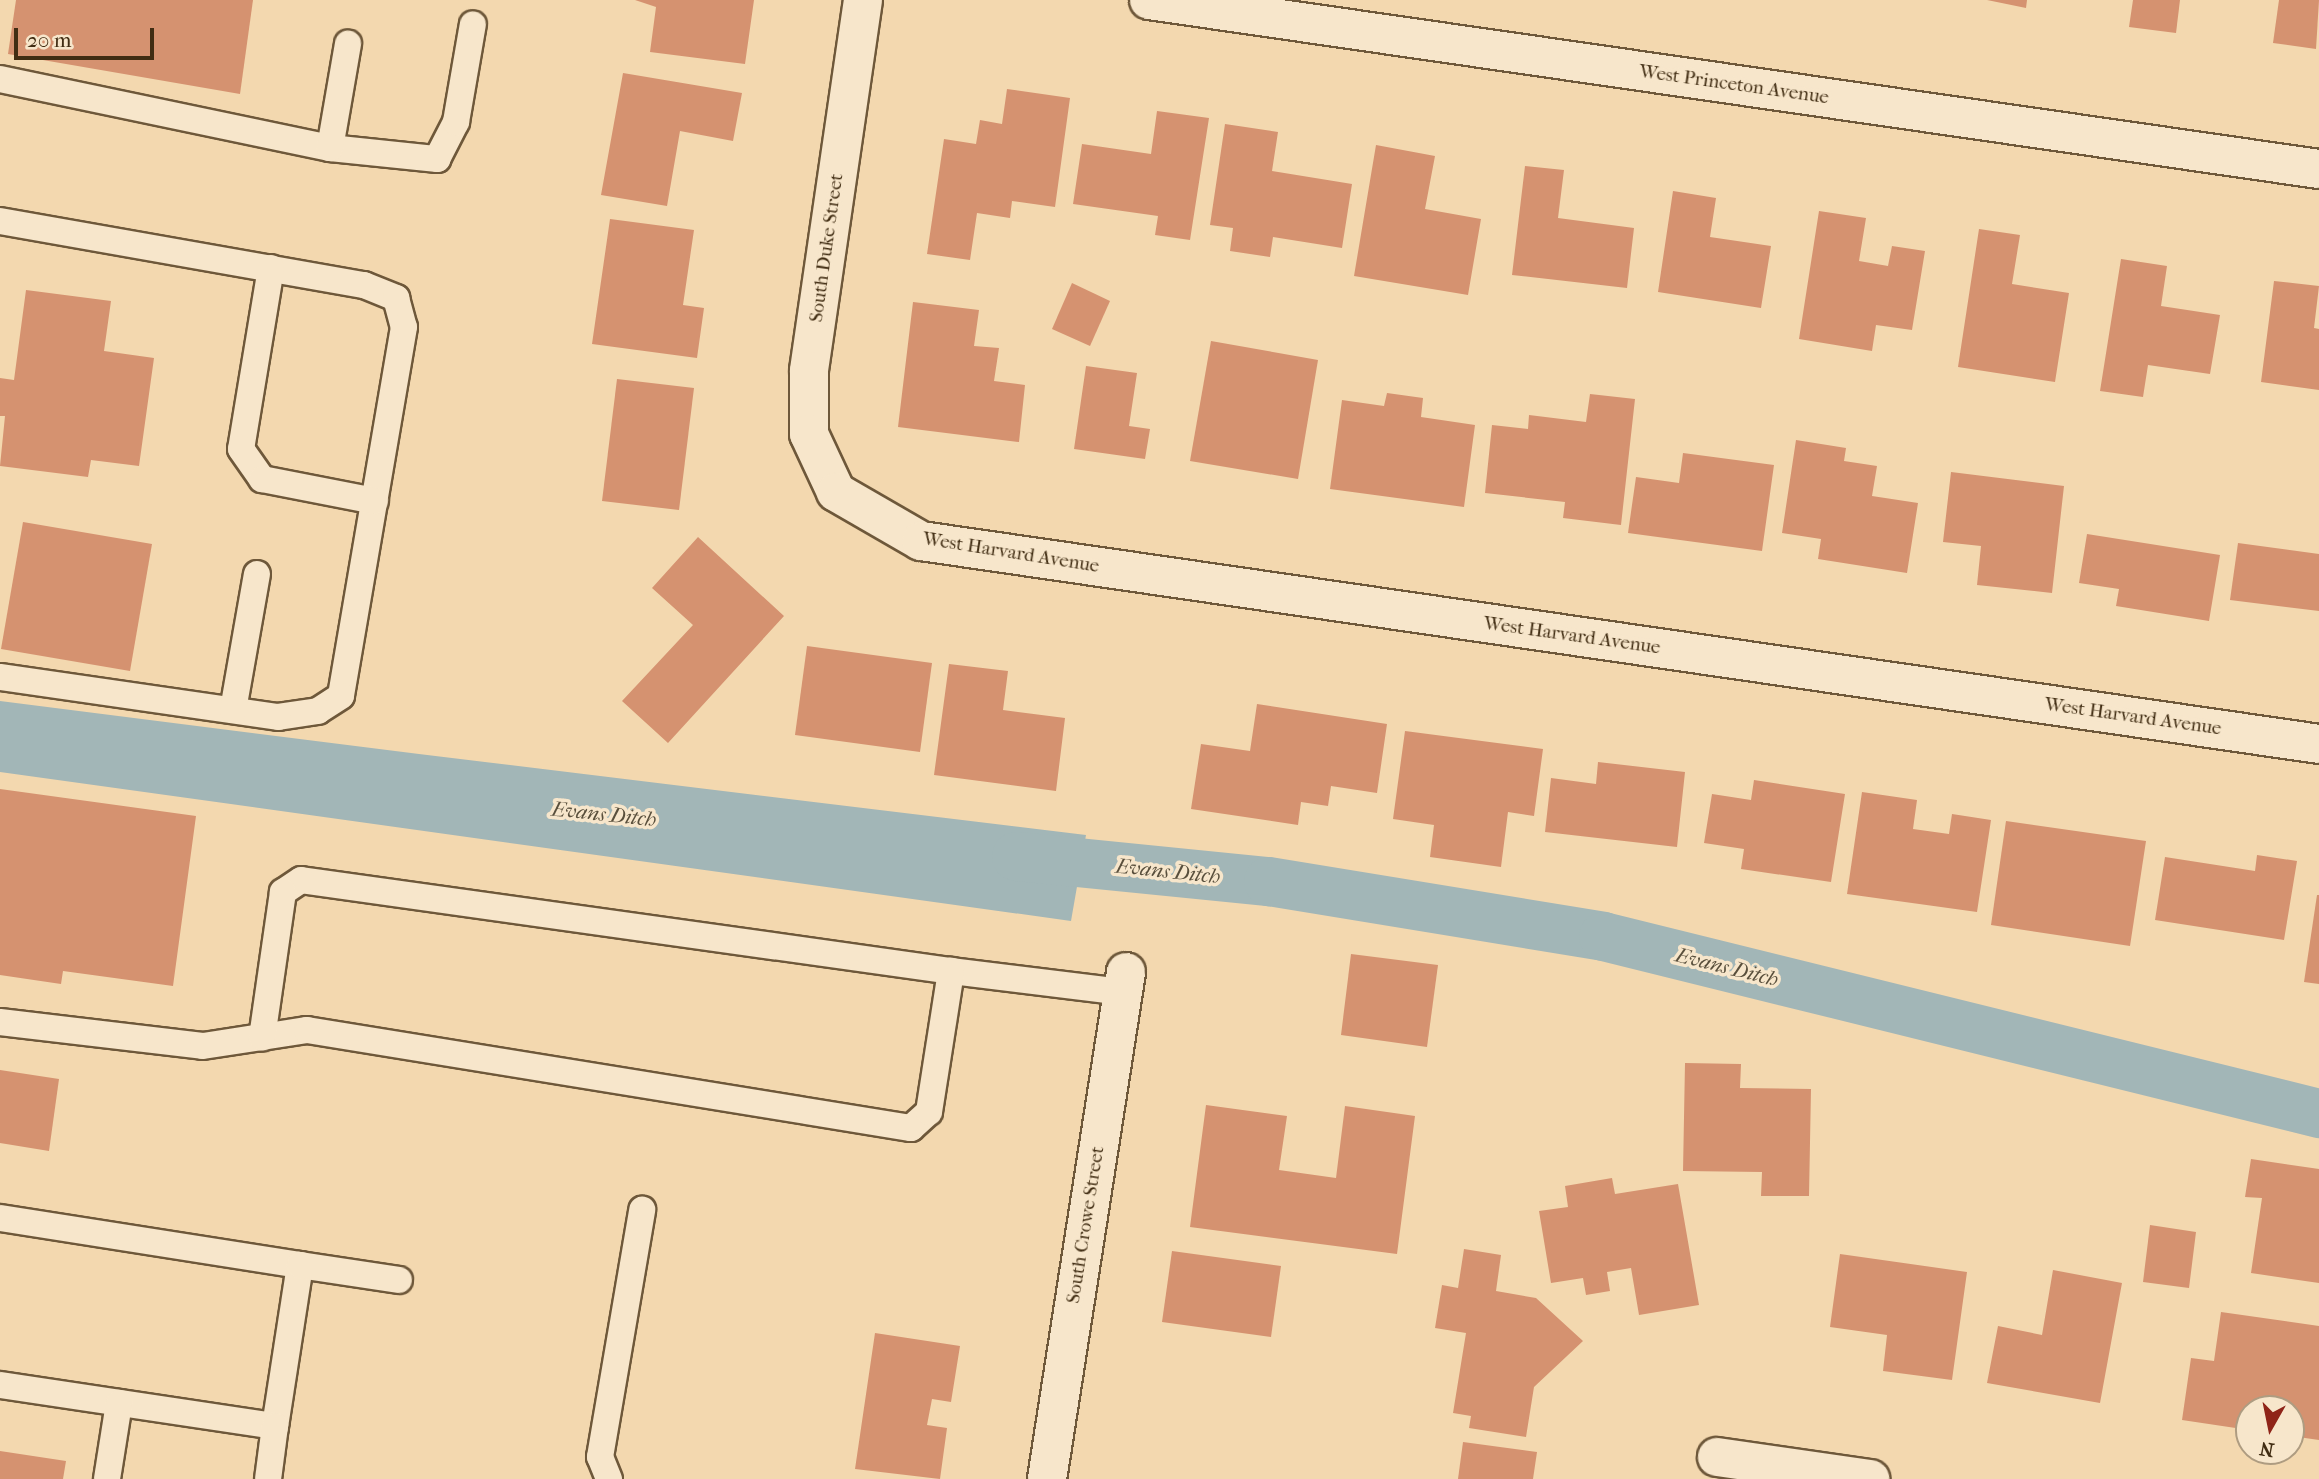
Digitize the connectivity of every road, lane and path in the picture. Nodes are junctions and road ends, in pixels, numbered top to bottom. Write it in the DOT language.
graph roads {
  1 [pos="863,0"];
  2 [pos="1149,0"];
  3 [pos="473,24"];
  4 [pos="348,44"];
  5 [pos="0,79"];
  6 [pos="330,148"];
  7 [pos="2319,169"];
  8 [pos="0,222"];
  9 [pos="271,268"];
  10 [pos="836,492"];
  11 [pos="375,501"];
  12 [pos="257,573"];
  13 [pos="0,677"];
  14 [pos="233,710"];
  15 [pos="2319,744"];
  16 [pos="951,971"];
  17 [pos="1124,982"];
  18 [pos="0,1022"];
  19 [pos="262,1037"];
  20 [pos="642,1210"];
  21 [pos="0,1218"];
  22 [pos="300,1265"];
  23 [pos="398,1280"];
  24 [pos="0,1385"];
  25 [pos="119,1403"];
  26 [pos="275,1426"];
  27 [pos="1717,1457"];
  28 [pos="107,1479"];
  29 [pos="268,1479"];
  30 [pos="609,1479"];
  31 [pos="1047,1479"];
  32 [pos="1870,1479"];
  1 -- 10 [label="street, South Duke Street"];
  2 -- 7 [label="street, West Princeton Avenue"];
  3 -- 6 [label="lane"];
  4 -- 6 [label="lane"];
  5 -- 6 [label="lane"];
  8 -- 9 [label="lane"];
  9 -- 11 [label="lane"];
  9 -- 11 [label="lane"];
  10 -- 15 [label="street, West Harvard Avenue"];
  11 -- 14 [label="lane"];
  12 -- 14 [label="lane"];
  13 -- 14 [label="lane"];
  16 -- 17 [label="lane"];
  16 -- 19 [label="lane"];
  16 -- 19 [label="lane"];
  17 -- 31 [label="street, South Crowe Street"];
  18 -- 19 [label="lane"];
  20 -- 30 [label="lane"];
  21 -- 22 [label="lane"];
  22 -- 23 [label="lane"];
  22 -- 26 [label="lane"];
  24 -- 25 [label="lane"];
  25 -- 26 [label="lane"];
  25 -- 28 [label="lane"];
  26 -- 29 [label="lane"];
  27 -- 32 [label="street"];
}
